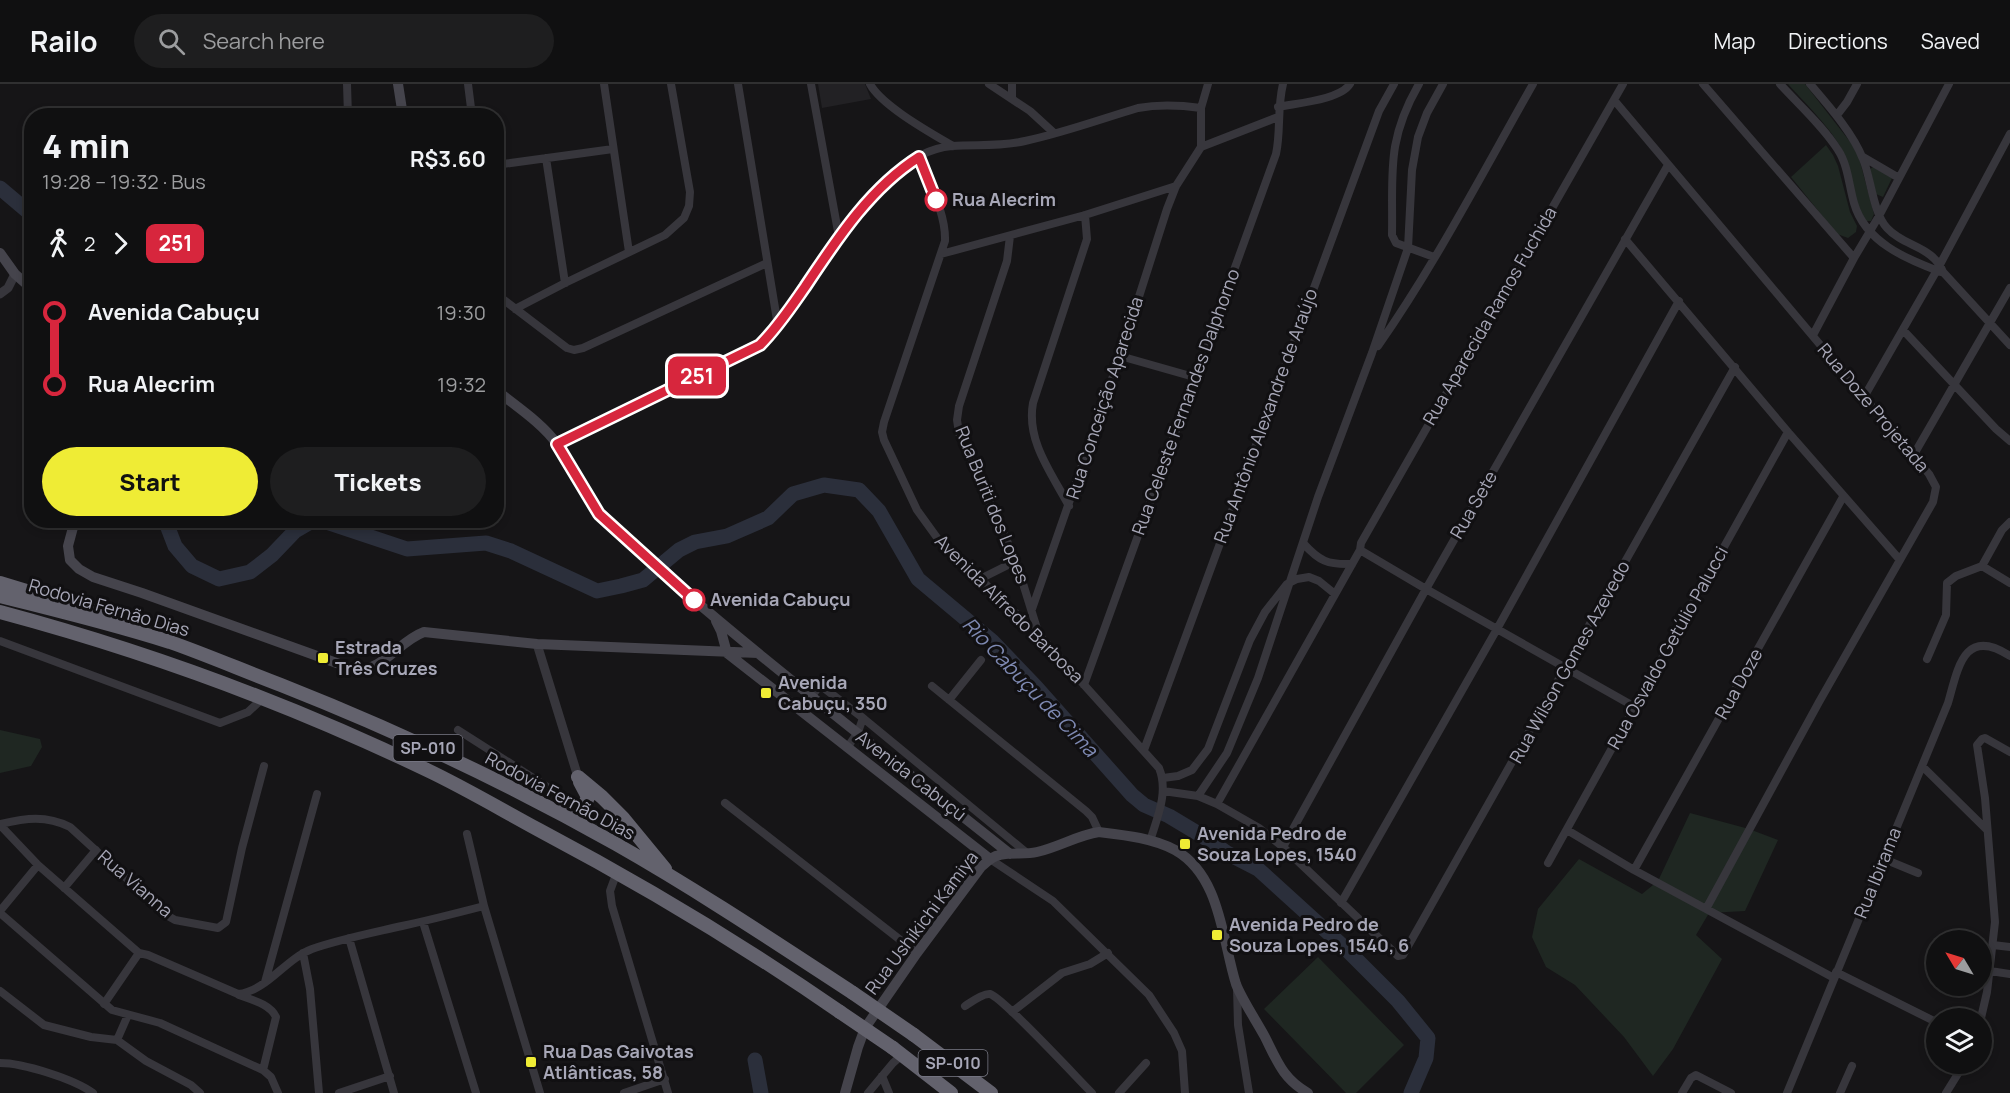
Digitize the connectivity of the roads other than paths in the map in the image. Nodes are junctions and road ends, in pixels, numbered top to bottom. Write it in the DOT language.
graph roads {
  1 [pos="347,84"];
  2 [pos="398,84"];
  3 [pos="468,84"];
  4 [pos="604,84"];
  5 [pos="671,84"];
  6 [pos="738,84"];
  7 [pos="812,84"];
  8 [pos="870,84"];
  9 [pos="989,84"];
  10 [pos="1012,84"];
  11 [pos="1208,84"];
  12 [pos="1282,84"];
  13 [pos="1350,84"];
  14 [pos="1394,84"];
  15 [pos="1419,84"];
  16 [pos="1443,84"];
  17 [pos="1533,84"];
  18 [pos="1623,84"];
  19 [pos="1703,84"];
  20 [pos="1780,84"];
  21 [pos="1810,84"];
  22 [pos="1857,84"];
  23 [pos="1949,84"];
  24 [pos="1012,97"];
  25 [pos="1614,100"];
  26 [pos="1278,106"];
  27 [pos="348,108"];
  28 [pos="402,108"];
  29 [pos="471,108"];
  30 [pos="1201,108"];
  31 [pos="1837,115"];
  32 [pos="1278,117"];
  33 [pos="1054,133"];
  34 [pos="2010,134"];
  35 [pos="953,146"];
  36 [pos="1201,147"];
  37 [pos="614,149"];
  38 [pos="919,157"];
  39 [pos="1863,157"];
  40 [pos="546,158"];
  41 [pos="504,164"];
  42 [pos="1668,165"];
  43 [pos="1899,178"];
  44 [pos="1176,186"];
  45 [pos="1085,215"];
  46 [pos="1879,216"];
  47 [pos="1869,232"];
  48 [pos="1010,236"];
  49 [pos="839,237"];
  50 [pos="1625,239"];
  51 [pos="1408,248"];
  52 [pos="629,252"];
  53 [pos="0,253"];
  54 [pos="941,254"];
  55 [pos="1434,257"];
  56 [pos="1854,258"];
  57 [pos="767,263"];
  58 [pos="1940,269"];
  59 [pos="15,273"];
  60 [pos="24,281"];
  61 [pos="565,283"];
  62 [pos="2010,288"];
  63 [pos="0,294"];
  64 [pos="504,299"];
  65 [pos="1679,301"];
  66 [pos="515,309"];
  67 [pos="1990,324"];
  68 [pos="778,326"];
  69 [pos="1903,330"];
  70 [pos="1813,335"];
  71 [pos="2010,345"];
  72 [pos="1372,353"];
  73 [pos="1120,356"];
  74 [pos="1735,367"];
  75 [pos="1194,377"];
  76 [pos="1954,383"];
  77 [pos="504,397"];
  78 [pos="1864,397"];
  79 [pos="1788,432"];
  80 [pos="2010,441"];
  81 [pos="557,444"];
  82 [pos="1913,456"];
  83 [pos="1844,497"];
  84 [pos="1069,506"];
  85 [pos="2010,522"];
  86 [pos="73,528"];
  87 [pos="1303,543"];
  88 [pos="1360,549"];
  89 [pos="1900,560"];
  90 [pos="1016,561"];
  91 [pos="1352,564"];
  92 [pos="1982,566"];
  93 [pos="980,579"];
  94 [pos="0,583"];
  95 [pos="2010,583"];
  96 [pos="1287,584"];
  97 [pos="1426,589"];
  98 [pos="1335,594"];
  99 [pos="0,596"];
  100 [pos="1032,609"];
  101 [pos="0,612"];
  102 [pos="712,616"];
  103 [pos="1497,629"];
  104 [pos="1040,636"];
  105 [pos="0,641"];
  106 [pos="167,642"];
  107 [pos="537,644"];
  108 [pos="727,653"];
  109 [pos="758,653"];
  110 [pos="2010,656"];
  111 [pos="739,657"];
  112 [pos="1927,659"];
  113 [pos="981,660"];
  114 [pos="771,663"];
  115 [pos="1566,668"];
  116 [pos="759,679"];
  117 [pos="1084,685"];
  118 [pos="932,686"];
  119 [pos="812,696"];
  120 [pos="262,699"];
  121 [pos="949,700"];
  122 [pos="1635,707"];
  123 [pos="863,718"];
  124 [pos="458,730"];
  125 [pos="858,732"];
  126 [pos="847,748"];
  127 [pos="1144,750"];
  128 [pos="2010,752"];
  129 [pos="264,766"];
  130 [pos="1922,766"];
  131 [pos="578,777"];
  132 [pos="1163,778"];
  133 [pos="317,794"];
  134 [pos="1162,796"];
  135 [pos="1198,796"];
  136 [pos="725,803"];
  137 [pos="1217,804"];
  138 [pos="583,809"];
  139 [pos="553,810"];
  140 [pos="0,825"];
  141 [pos="1986,829"];
  142 [pos="1567,830"];
  143 [pos="1100,832"];
  144 [pos="466,834"];
  145 [pos="1150,841"];
  146 [pos="1283,847"];
  147 [pos="96,850"];
  148 [pos="1010,854"];
  149 [pos="1028,854"];
  150 [pos="1884,858"];
  151 [pos="990,859"];
  152 [pos="1548,863"];
  153 [pos="38,865"];
  154 [pos="1634,870"];
  155 [pos="617,872"];
  156 [pos="1918,873"];
  157 [pos="675,881"];
  158 [pos="64,888"];
  159 [pos="1341,903"];
  160 [pos="484,906"];
  161 [pos="1706,909"];
  162 [pos="0,912"];
  163 [pos="423,921"];
  164 [pos="349,938"];
  165 [pos="1993,945"];
  166 [pos="2010,946"];
  167 [pos="139,953"];
  168 [pos="303,953"];
  169 [pos="917,953"];
  170 [pos="1108,953"];
  171 [pos="1992,954"];
  172 [pos="1992,971"];
  173 [pos="2010,974"];
  174 [pos="1835,975"];
  175 [pos="265,982"];
  176 [pos="1237,987"];
  177 [pos="0,992"];
  178 [pos="238,994"];
  179 [pos="104,1004"];
  180 [pos="965,1006"];
  181 [pos="1012,1012"];
  182 [pos="128,1015"];
  183 [pos="1926,1017"];
  184 [pos="117,1040"];
  185 [pos="897,1051"];
  186 [pos="0,1063"];
  187 [pos="1146,1063"];
  188 [pos="1852,1066"];
  189 [pos="263,1070"];
  190 [pos="1958,1074"];
  191 [pos="390,1076"];
  192 [pos="882,1076"];
  193 [pos="665,1079"];
  194 [pos="93,1093"];
  195 [pos="200,1093"];
  196 [pos="278,1093"];
  197 [pos="319,1093"];
  198 [pos="339,1093"];
  199 [pos="394,1093"];
  200 [pos="476,1093"];
  201 [pos="540,1093"];
  202 [pos="624,1093"];
  203 [pos="668,1093"];
  204 [pos="845,1093"];
  205 [pos="868,1093"];
  206 [pos="889,1093"];
  207 [pos="951,1093"];
  208 [pos="991,1093"];
  209 [pos="1092,1093"];
  210 [pos="1119,1093"];
  211 [pos="1185,1093"];
  212 [pos="1249,1093"];
  213 [pos="1308,1093"];
  214 [pos="1682,1093"];
  215 [pos="1731,1093"];
  216 [pos="1786,1093"];
  217 [pos="1840,1093"];
  218 [pos="1946,1093"];
  1 -- 27 [label="street"];
  2 -- 28 [label="main road"];
  3 -- 29 [label="street"];
  4 -- 37 [label="street"];
  5 -- 52 [label="street"];
  6 -- 57 [label="street"];
  7 -- 49 [label="street"];
  8 -- 35 [label="street"];
  9 -- 24 [label="street"];
  10 -- 24 [label="street"];
  11 -- 30 [label="street"];
  12 -- 26 [label="street, Rua Celeste Fernandes Dalphorno"];
  13 -- 26 [label="street"];
  14 -- 127 [label="street, Rua Antônio Alexandre de Araújo"];
  15 -- 51 [label="street"];
  16 -- 51 [label="street"];
  17 -- 55 [label="street"];
  18 -- 25 [label="street, Rua Aparecida Ramos Fuchida"];
  19 -- 56 [label="street"];
  20 -- 47 [label="street"];
  21 -- 31 [label="street"];
  22 -- 31 [label="street"];
  23 -- 43 [label="street"];
  24 -- 33 [label="street"];
  25 -- 42 [label="street, Rua Doze Projetada"];
  25 -- 88 [label="street, Rua Aparecida Ramos Fuchida"];
  26 -- 32 [label="street, Rua Celeste Fernandes Dalphorno"];
  30 -- 33 [label="street"];
  30 -- 36 [label="street"];
  31 -- 39 [label="street"];
  32 -- 36 [label="street"];
  32 -- 75 [label="street, Rua Celeste Fernandes Dalphorno"];
  33 -- 35 [label="street"];
  34 -- 58 [label="street"];
  35 -- 38 [label="street"];
  36 -- 44 [label="street"];
  37 -- 40 [label="street"];
  37 -- 52 [label="street"];
  38 -- 49 [label="street"];
  38 -- 54 [label="street"];
  39 -- 43 [label="street"];
  39 -- 46 [label="street"];
  40 -- 41 [label="street"];
  40 -- 61 [label="street"];
  42 -- 50 [label="street, Rua Sete"];
  42 -- 70 [label="street, Rua Doze Projetada"];
  43 -- 46 [label="street"];
  44 -- 45 [label="street"];
  44 -- 73 [label="street, Rua Conceição Aparecida"];
  45 -- 48 [label="street"];
  45 -- 84 [label="street"];
  46 -- 47 [label="street"];
  46 -- 58 [label="street"];
  47 -- 56 [label="street"];
  47 -- 58 [label="street"];
  48 -- 54 [label="street"];
  48 -- 90 [label="street, Rua Buriti dos Lopes"];
  49 -- 68 [label="street"];
  50 -- 65 [label="street"];
  50 -- 97 [label="street, Rua Sete"];
  51 -- 55 [label="street"];
  51 -- 72 [label="street"];
  52 -- 61 [label="street"];
  53 -- 59 [label="main road"];
  54 -- 93 [label="street, Avenida Alfredo Barbosa"];
  55 -- 72 [label="street"];
  56 -- 70 [label="street"];
  57 -- 66 [label="street"];
  57 -- 68 [label="street"];
  58 -- 67 [label="street"];
  58 -- 69 [label="street"];
  59 -- 60 [label="main road"];
  59 -- 63 [label="street"];
  61 -- 66 [label="street"];
  62 -- 67 [label="street"];
  64 -- 66 [label="street"];
  65 -- 74 [label="street"];
  65 -- 103 [label="street"];
  67 -- 71 [label="street"];
  67 -- 76 [label="street"];
  68 -- 81 [label="street"];
  69 -- 76 [label="street"];
  69 -- 78 [label="street"];
  70 -- 78 [label="street, Rua Doze Projetada"];
  72 -- 87 [label="street"];
  73 -- 75 [label="street"];
  73 -- 84 [label="street, Rua Conceição Aparecida"];
  74 -- 79 [label="street"];
  74 -- 115 [label="street, Rua Wilson Gomes Azevedo"];
  75 -- 117 [label="street, Rua Celeste Fernandes Dalphorno"];
  76 -- 80 [label="street"];
  76 -- 82 [label="street"];
  77 -- 81 [label="main road, Avenida Cabuçú"];
  78 -- 82 [label="street, Rua Doze Projetada"];
  79 -- 83 [label="street"];
  79 -- 122 [label="street, Rua Osvaldo Getúlio Palucci"];
  81 -- 102 [label="main road, Avenida Cabuçú"];
  82 -- 89 [label="street, Rua Doze Projetada"];
  83 -- 89 [label="street"];
  83 -- 154 [label="street, Rua Doze"];
  84 -- 100 [label="street, Rua Conceição Aparecida"];
  85 -- 92 [label="street"];
  86 -- 107 [label="main road"];
  87 -- 91 [label="street"];
  87 -- 96 [label="street"];
  88 -- 91 [label="street, Rua Aparecida Ramos Fuchida"];
  88 -- 97 [label="street"];
  89 -- 161 [label="street, Rua Doze Projetada"];
  90 -- 93 [label="street"];
  90 -- 100 [label="street, Rua Buriti dos Lopes"];
  91 -- 98 [label="street, Rua Aparecida Ramos Fuchida"];
  92 -- 95 [label="street"];
  92 -- 112 [label="street"];
  93 -- 104 [label="street, Avenida Alfredo Barbosa"];
  94 -- 106 [label="highway"];
  96 -- 98 [label="street"];
  96 -- 132 [label="street"];
  96 -- 135 [label="street"];
  97 -- 103 [label="street"];
  97 -- 146 [label="street, Rua Sete"];
  98 -- 137 [label="street, Rua Aparecida Ramos Fuchida"];
  99 -- 106 [label="highway, Rodovia Fernão Dias / SP-010"];
  100 -- 104 [label="street, Rua Buriti dos Lopes"];
  101 -- 120 [label="highway, Rodovia Fernão Dias / SP-010"];
  102 -- 108 [label="main road"];
  102 -- 109 [label="main road, Avenida Cabuçú"];
  103 -- 115 [label="street"];
  103 -- 159 [label="street"];
  104 -- 117 [label="street, Avenida Alfredo Barbosa"];
  105 -- 120 [label="street"];
  106 -- 139 [label="highway, Rodovia Fernão Dias / SP-010"];
  107 -- 108 [label="main road"];
  107 -- 131 [label="street"];
  108 -- 111 [label="main road"];
  109 -- 111 [label="main road"];
  109 -- 114 [label="main road, Avenida Cabuçú"];
  110 -- 130 [label="street, Rua Ibirama"];
  111 -- 116 [label="main road, Avenida Cabuçú"];
  113 -- 121 [label="street"];
  114 -- 116 [label="main road"];
  114 -- 119 [label="main road, Avenida Cabuçú"];
  115 -- 122 [label="street"];
  115 -- 159 [label="street, Rua Wilson Gomes Azevedo"];
  116 -- 126 [label="main road, Avenida Cabuçú"];
  117 -- 127 [label="street, Avenida Alfredo Barbosa"];
  118 -- 121 [label="street"];
  119 -- 123 [label="street"];
  119 -- 125 [label="main road, Avenida Cabuçú"];
  120 -- 155 [label="highway, Rodovia Fernão Dias / SP-010"];
  121 -- 143 [label="street"];
  122 -- 142 [label="street, Rua Osvaldo Getúlio Palucci"];
  123 -- 125 [label="street"];
  123 -- 149 [label="street"];
  124 -- 138 [label="street"];
  125 -- 126 [label="street"];
  125 -- 148 [label="main road, Avenida Cabuçú"];
  126 -- 151 [label="main road, Avenida Cabuçú"];
  127 -- 132 [label="street, Avenida Alfredo Barbosa"];
  128 -- 141 [label="street"];
  129 -- 147 [label="street, Rua Vianna"];
  130 -- 141 [label="street"];
  130 -- 150 [label="street, Rua Ibirama"];
  131 -- 138 [label="highway"];
  131 -- 157 [label="highway"];
  132 -- 134 [label="street"];
  133 -- 175 [label="street"];
  134 -- 135 [label="street"];
  134 -- 145 [label="street"];
  135 -- 137 [label="street"];
  136 -- 169 [label="street"];
  137 -- 146 [label="street"];
  138 -- 139 [label="highway"];
  139 -- 157 [label="highway, Rodovia Fernão Dias / SP-010"];
  140 -- 147 [label="street, Rua Vianna"];
  140 -- 153 [label="street"];
  141 -- 165 [label="street"];
  142 -- 152 [label="street, Rua Osvaldo Getúlio Palucci"];
  142 -- 154 [label="street"];
  143 -- 145 [label="main road, Rua Ushikichi Kamiya"];
  143 -- 149 [label="main road, Rua Ushikichi Kamiya"];
  144 -- 160 [label="street"];
  145 -- 176 [label="main road, Rua Ushikichi Kamiya"];
  146 -- 159 [label="street"];
  147 -- 158 [label="street"];
  148 -- 149 [label="main road, Rua Ushikichi Kamiya"];
  148 -- 151 [label="main road, Rua Ushikichi Kamiya"];
  150 -- 156 [label="street"];
  150 -- 174 [label="street, Rua Ibirama"];
  151 -- 169 [label="main road, Rua Ushikichi Kamiya"];
  151 -- 170 [label="street"];
  153 -- 158 [label="street"];
  153 -- 162 [label="street"];
  154 -- 161 [label="street"];
  155 -- 185 [label="highway, Rodovia Fernão Dias / SP-010, bridge"];
  155 -- 193 [label="street"];
  157 -- 208 [label="highway, Rodovia Fernão Dias / SP-010, bridge"];
  158 -- 167 [label="street"];
  160 -- 163 [label="street"];
  160 -- 201 [label="street"];
  161 -- 174 [label="street"];
  162 -- 179 [label="street"];
  163 -- 164 [label="street"];
  163 -- 200 [label="street"];
  164 -- 168 [label="street"];
  164 -- 191 [label="street"];
  165 -- 166 [label="street"];
  165 -- 171 [label="street"];
  167 -- 178 [label="street"];
  167 -- 179 [label="street"];
  168 -- 175 [label="street"];
  168 -- 197 [label="street"];
  169 -- 204 [label="main road, Rua Ushikichi Kamiya"];
  170 -- 181 [label="street"];
  170 -- 211 [label="street"];
  172 -- 173 [label="street"];
  174 -- 183 [label="street"];
  174 -- 216 [label="street, Rua Ibirama"];
  175 -- 178 [label="street"];
  176 -- 212 [label="street"];
  176 -- 213 [label="main road, Rua Ushikichi Kamiya"];
  177 -- 184 [label="street"];
  178 -- 189 [label="street"];
  179 -- 182 [label="street"];
  180 -- 181 [label="street"];
  181 -- 209 [label="street"];
  182 -- 184 [label="street"];
  182 -- 189 [label="street"];
  184 -- 195 [label="street"];
  185 -- 192 [label="street"];
  185 -- 207 [label="highway, Rodovia Fernão Dias / SP-010"];
  186 -- 194 [label="street"];
  187 -- 210 [label="street"];
  188 -- 217 [label="street"];
  189 -- 196 [label="street"];
  190 -- 218 [label="street"];
  191 -- 198 [label="street"];
  191 -- 199 [label="street"];
  192 -- 205 [label="street"];
  192 -- 206 [label="street"];
  193 -- 202 [label="street"];
  193 -- 203 [label="street"];
  214 -- 215 [label="street"];
}
